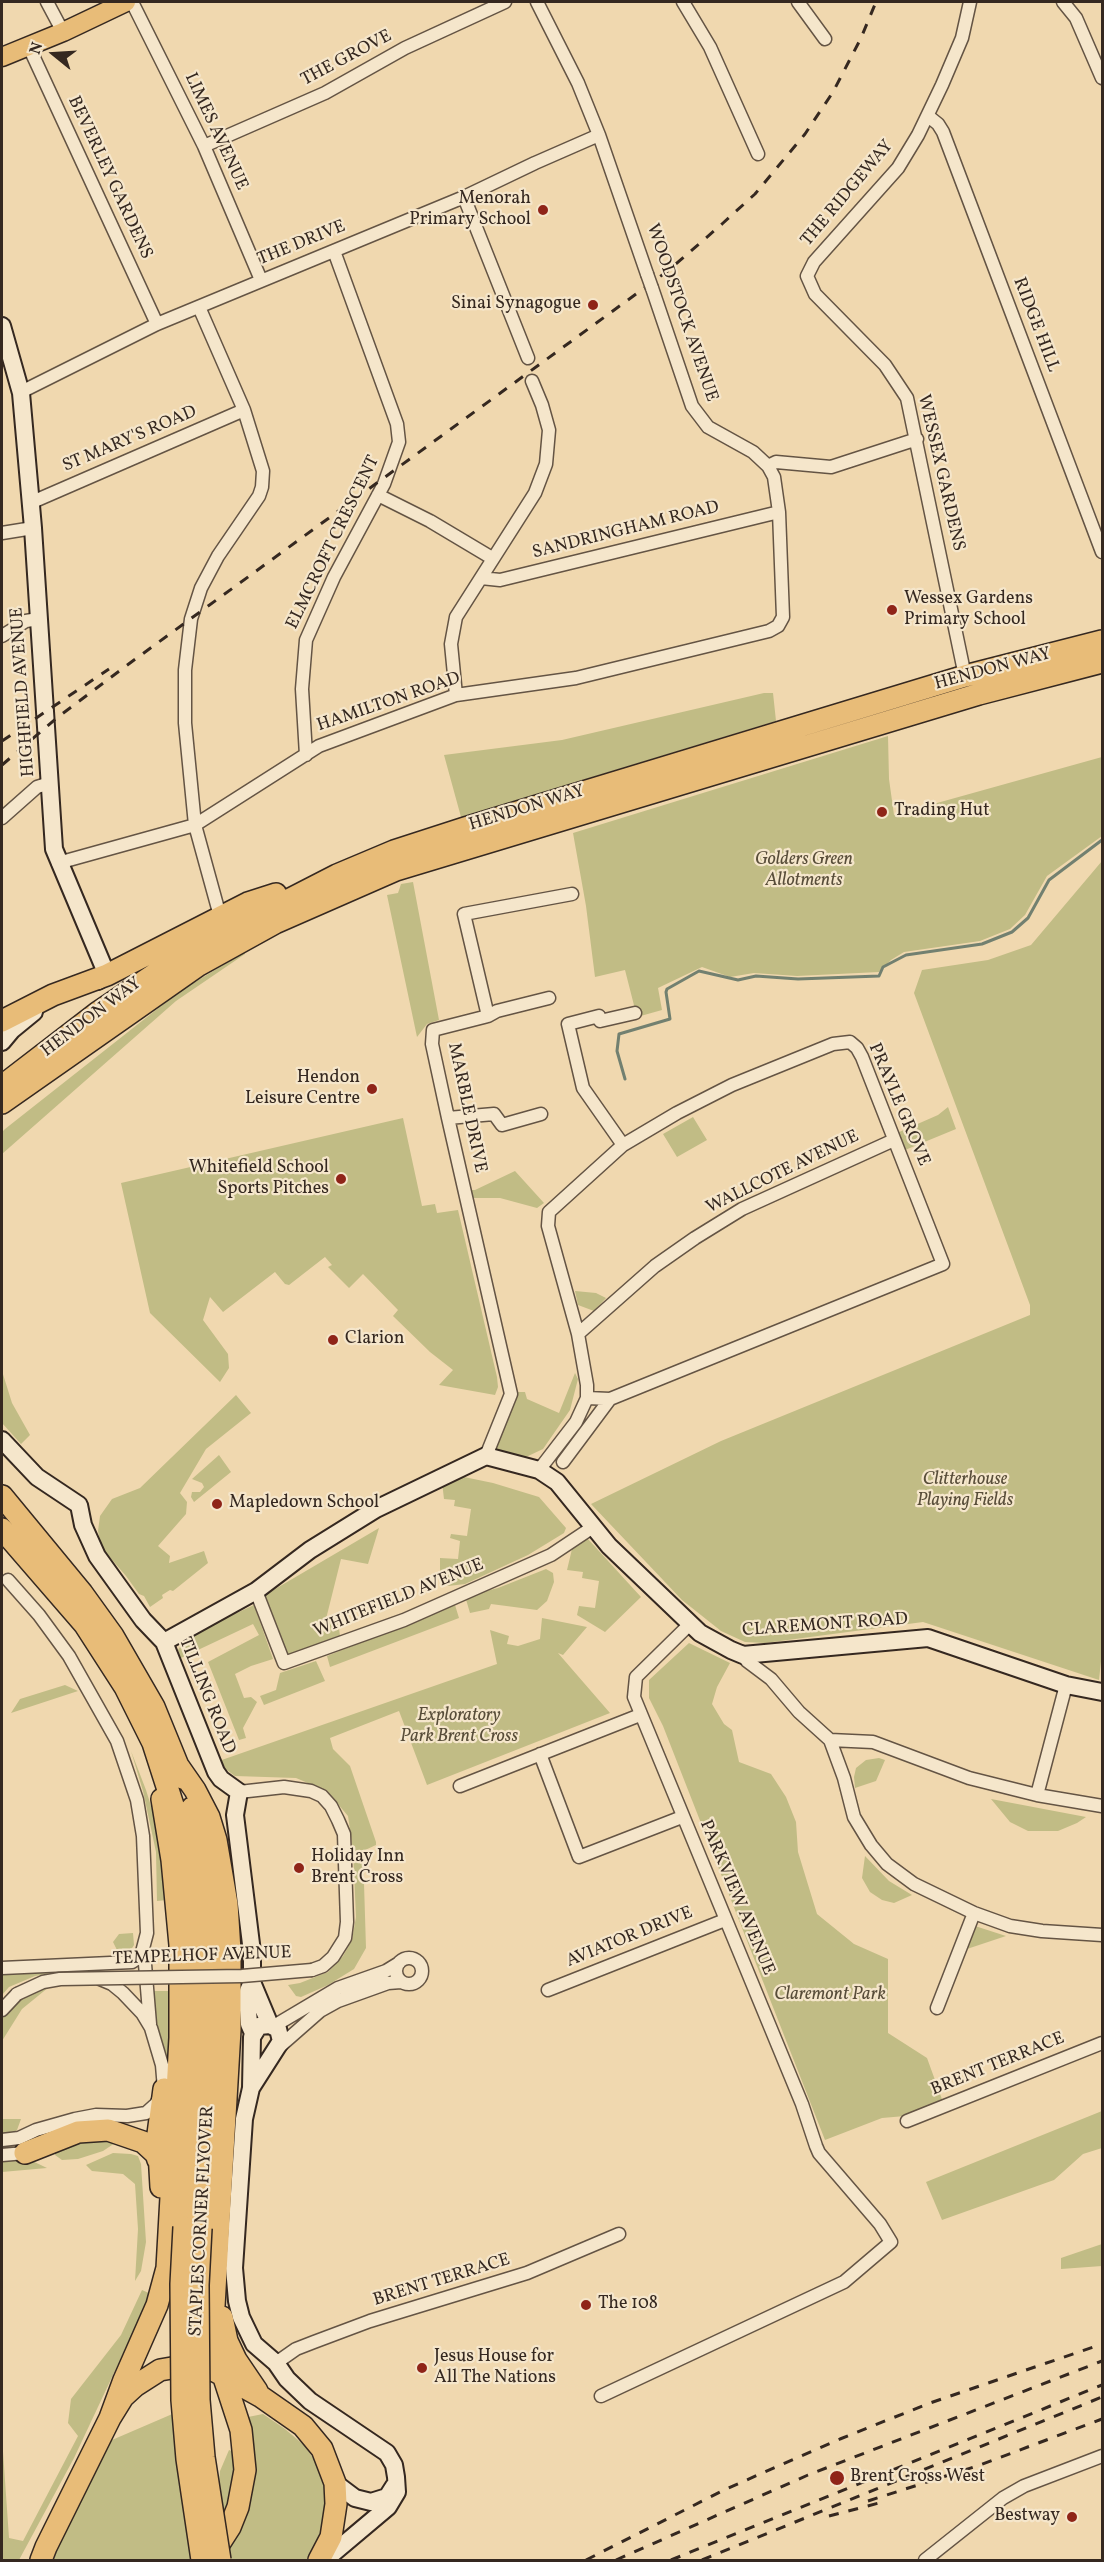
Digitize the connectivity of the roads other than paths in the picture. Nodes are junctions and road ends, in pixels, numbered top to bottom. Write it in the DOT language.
graph roads {
  1 [pos="47,2"];
  2 [pos="126,2"];
  3 [pos="132,2"];
  4 [pos="505,2"];
  5 [pos="537,2"];
  6 [pos="683,2"];
  7 [pos="798,2"];
  8 [pos="970,2"];
  9 [pos="1063,2"];
  10 [pos="63,32"];
  11 [pos="825,39"];
  12 [pos="29,47"];
  13 [pos="2,57"];
  14 [pos="1102,78"];
  15 [pos="928,116"];
  16 [pos="599,135"];
  17 [pos="204,146"];
  18 [pos="758,154"];
  19 [pos="464,197"];
  20 [pos="334,251"];
  21 [pos="807,276"];
  22 [pos="261,280"];
  23 [pos="199,307"];
  24 [pos="157,324"];
  25 [pos="2,326"];
  26 [pos="528,358"];
  27 [pos="532,381"];
  28 [pos="21,392"];
  29 [pos="244,410"];
  30 [pos="916,439"];
  31 [pos="768,466"];
  32 [pos="378,495"];
  33 [pos="30,503"];
  34 [pos="779,512"];
  35 [pos="33,528"];
  36 [pos="2,533"];
  37 [pos="1102,552"];
  38 [pos="492,558"];
  39 [pos="481,578"];
  40 [pos="38,620"];
  41 [pos="2,636"];
  42 [pos="1102,641"];
  43 [pos="1102,662"];
  44 [pos="964,676"];
  45 [pos="456,695"];
  46 [pos="306,754"];
  47 [pos="50,783"];
  48 [pos="2,818"];
  49 [pos="195,825"];
  50 [pos="58,863"];
  51 [pos="337,875"];
  52 [pos="572,894"];
  53 [pos="220,916"];
  54 [pos="107,975"];
  55 [pos="174,981"];
  56 [pos="549,998"];
  57 [pos="635,1013"];
  58 [pos="488,1016"];
  59 [pos="2,1021"];
  60 [pos="2,1041"];
  61 [pos="2,1086"];
  62 [pos="2,1103"];
  63 [pos="541,1114"];
  64 [pos="448,1118"];
  65 [pos="2,1121"];
  66 [pos="894,1140"];
  67 [pos="623,1145"];
  68 [pos="578,1334"];
  69 [pos="587,1398"];
  70 [pos="610,1399"];
  71 [pos="2,1440"];
  72 [pos="486,1456"];
  73 [pos="563,1462"];
  74 [pos="539,1470"];
  75 [pos="2,1496"];
  76 [pos="593,1527"];
  77 [pos="2,1529"];
  78 [pos="8,1581"];
  79 [pos="256,1591"];
  80 [pos="690,1624"];
  81 [pos="164,1642"];
  82 [pos="743,1655"];
  83 [pos="1066,1685"];
  84 [pos="1102,1692"];
  85 [pos="641,1718"];
  86 [pos="830,1740"];
  87 [pos="540,1754"];
  88 [pos="171,1769"];
  89 [pos="460,1786"];
  90 [pos="239,1792"];
  91 [pos="1037,1795"];
  92 [pos="1102,1806"];
  93 [pos="682,1817"];
  94 [pos="974,1913"];
  95 [pos="725,1920"];
  96 [pos="1102,1935"];
  97 [pos="144,1952"];
  98 [pos="399,1963"];
  99 [pos="68,1965"];
  100 [pos="2,1968"];
  101 [pos="252,1982"];
  102 [pos="402,1982"];
  103 [pos="548,1990"];
  104 [pos="937,2008"];
  105 [pos="2,2010"];
  106 [pos="272,2026"];
  107 [pos="150,2028"];
  108 [pos="253,2038"];
  109 [pos="1102,2043"];
  110 [pos="277,2050"];
  111 [pos="251,2088"];
  112 [pos="164,2089"];
  113 [pos="907,2121"];
  114 [pos="2,2140"];
  115 [pos="25,2153"];
  116 [pos="2,2155"];
  117 [pos="158,2160"];
  118 [pos="193,2227"];
  119 [pos="619,2234"];
  120 [pos="167,2268"];
  121 [pos="214,2284"];
  122 [pos="276,2363"];
  123 [pos="225,2376"];
  124 [pos="124,2380"];
  125 [pos="260,2396"];
  126 [pos="602,2396"];
  127 [pos="110,2418"];
  128 [pos="1102,2456"];
  129 [pos="396,2477"];
  130 [pos="335,2483"];
  131 [pos="38,2560"];
  132 [pos="202,2560"];
  133 [pos="207,2560"];
  134 [pos="219,2560"];
  135 [pos="319,2560"];
  136 [pos="324,2560"];
  137 [pos="925,2560"];
  1 -- 10 [label="street"];
  2 -- 10 [label="main road"];
  3 -- 17 [label="street, LIMES AVENUE"];
  4 -- 17 [label="street, THE GROVE"];
  5 -- 16 [label="street, WOODSTOCK AVENUE"];
  6 -- 18 [label="street"];
  7 -- 11 [label="street"];
  8 -- 15 [label="street, THE RIDGEWAY"];
  9 -- 14 [label="street"];
  10 -- 12 [label="main road"];
  12 -- 13 [label="main road"];
  12 -- 24 [label="street, BEVERLEY GARDENS"];
  15 -- 21 [label="street, THE RIDGEWAY"];
  15 -- 37 [label="street, RIDGE HILL"];
  16 -- 19 [label="street, THE DRIVE"];
  16 -- 31 [label="street, WOODSTOCK AVENUE, bridge"];
  17 -- 22 [label="street, LIMES AVENUE"];
  19 -- 20 [label="street, THE DRIVE"];
  19 -- 26 [label="street"];
  20 -- 22 [label="street, THE DRIVE"];
  20 -- 32 [label="street, ELMCROFT CRESCENT"];
  21 -- 30 [label="street, WESSEX GARDENS"];
  22 -- 23 [label="street, THE DRIVE"];
  23 -- 24 [label="street, THE DRIVE"];
  23 -- 29 [label="street"];
  24 -- 28 [label="street, THE DRIVE"];
  25 -- 28 [label="street, HIGHFIELD AVENUE"];
  27 -- 38 [label="street"];
  28 -- 33 [label="street, HIGHFIELD AVENUE"];
  29 -- 33 [label="street, ST MARY'S ROAD"];
  29 -- 49 [label="street"];
  30 -- 31 [label="street"];
  30 -- 44 [label="street, WESSEX GARDENS"];
  31 -- 34 [label="street"];
  32 -- 38 [label="street"];
  32 -- 46 [label="street, ELMCROFT CRESCENT"];
  33 -- 35 [label="street, HIGHFIELD AVENUE"];
  34 -- 39 [label="street, SANDRINGHAM ROAD"];
  34 -- 45 [label="street, HAMILTON ROAD"];
  35 -- 36 [label="street"];
  35 -- 40 [label="street, HIGHFIELD AVENUE"];
  38 -- 39 [label="street"];
  39 -- 45 [label="street"];
  40 -- 41 [label="street"];
  40 -- 47 [label="street, HIGHFIELD AVENUE"];
  42 -- 44 [label="highway, HENDON WAY"];
  43 -- 55 [label="highway, HENDON WAY"];
  44 -- 51 [label="highway, HENDON WAY"];
  45 -- 46 [label="street, HAMILTON ROAD"];
  46 -- 49 [label="street, HAMILTON ROAD"];
  47 -- 48 [label="street"];
  47 -- 50 [label="street, HIGHFIELD AVENUE"];
  49 -- 50 [label="street, HAMILTON ROAD"];
  49 -- 53 [label="street"];
  50 -- 54 [label="street, HIGHFIELD AVENUE"];
  51 -- 53 [label="highway"];
  51 -- 61 [label="highway, HENDON WAY"];
  52 -- 58 [label="street"];
  53 -- 54 [label="highway"];
  54 -- 59 [label="highway"];
  54 -- 60 [label="street"];
  55 -- 62 [label="highway, HENDON WAY"];
  55 -- 65 [label="highway"];
  56 -- 58 [label="street"];
  57 -- 67 [label="street"];
  58 -- 64 [label="street, MARBLE DRIVE"];
  63 -- 64 [label="street"];
  64 -- 72 [label="street, MARBLE DRIVE"];
  66 -- 67 [label="street, PRAYLE GROVE"];
  66 -- 68 [label="street, WALLCOTE AVENUE"];
  66 -- 70 [label="street, PRAYLE GROVE"];
  67 -- 68 [label="street, PRAYLE GROVE"];
  68 -- 69 [label="street, PRAYLE GROVE"];
  69 -- 70 [label="street, PRAYLE GROVE"];
  69 -- 74 [label="street"];
  70 -- 73 [label="street"];
  71 -- 81 [label="street, TILLING ROAD"];
  72 -- 74 [label="street, CLAREMONT ROAD"];
  72 -- 79 [label="street"];
  74 -- 76 [label="street, CLAREMONT ROAD"];
  75 -- 88 [label="highway"];
  76 -- 79 [label="street, WHITEFIELD AVENUE"];
  76 -- 80 [label="street, CLAREMONT ROAD"];
  77 -- 88 [label="highway"];
  78 -- 97 [label="street"];
  79 -- 81 [label="street"];
  80 -- 82 [label="street, CLAREMONT ROAD"];
  80 -- 85 [label="street, PARKVIEW AVENUE"];
  81 -- 90 [label="street, TILLING ROAD"];
  82 -- 83 [label="street, CLAREMONT ROAD"];
  82 -- 86 [label="street"];
  83 -- 84 [label="street, CLAREMONT ROAD"];
  83 -- 91 [label="street"];
  85 -- 87 [label="street"];
  85 -- 93 [label="street, PARKVIEW AVENUE"];
  86 -- 91 [label="street"];
  86 -- 94 [label="street"];
  87 -- 89 [label="street"];
  87 -- 93 [label="street"];
  88 -- 118 [label="highway, STAPLES CORNER FLYOVER"];
  88 -- 120 [label="highway"];
  88 -- 121 [label="highway"];
  90 -- 101 [label="street"];
  90 -- 105 [label="street, TEMPELHOF AVENUE, bridge"];
  91 -- 92 [label="street"];
  93 -- 95 [label="street, PARKVIEW AVENUE"];
  94 -- 96 [label="street"];
  94 -- 104 [label="street"];
  95 -- 103 [label="street, AVIATOR DRIVE"];
  95 -- 126 [label="street, PARKVIEW AVENUE"];
  97 -- 99 [label="street"];
  97 -- 107 [label="street"];
  98 -- 102 [label="street"];
  98 -- 102 [label="street"];
  98 -- 106 [label="street"];
  99 -- 100 [label="street"];
  99 -- 107 [label="street"];
  101 -- 106 [label="street"];
  101 -- 108 [label="street"];
  102 -- 110 [label="street"];
  106 -- 108 [label="street"];
  106 -- 110 [label="street"];
  107 -- 112 [label="street"];
  108 -- 110 [label="street"];
  108 -- 111 [label="street"];
  109 -- 113 [label="street, BRENT TERRACE"];
  110 -- 111 [label="street"];
  111 -- 122 [label="street"];
  112 -- 114 [label="street"];
  112 -- 117 [label="highway"];
  115 -- 116 [label="street"];
  115 -- 117 [label="highway"];
  117 -- 120 [label="highway"];
  118 -- 132 [label="highway, STAPLES CORNER FLYOVER, bridge"];
  118 -- 134 [label="highway, STAPLES CORNER FLYOVER, bridge"];
  119 -- 122 [label="street, BRENT TERRACE"];
  120 -- 124 [label="highway"];
  121 -- 123 [label="highway"];
  121 -- 125 [label="highway"];
  122 -- 129 [label="street"];
  123 -- 125 [label="highway"];
  123 -- 127 [label="highway"];
  123 -- 133 [label="highway"];
  124 -- 127 [label="highway"];
  124 -- 131 [label="highway"];
  125 -- 130 [label="highway"];
  127 -- 131 [label="highway"];
  128 -- 137 [label="street"];
  129 -- 130 [label="street"];
  129 -- 136 [label="street"];
  130 -- 135 [label="highway"];
}
